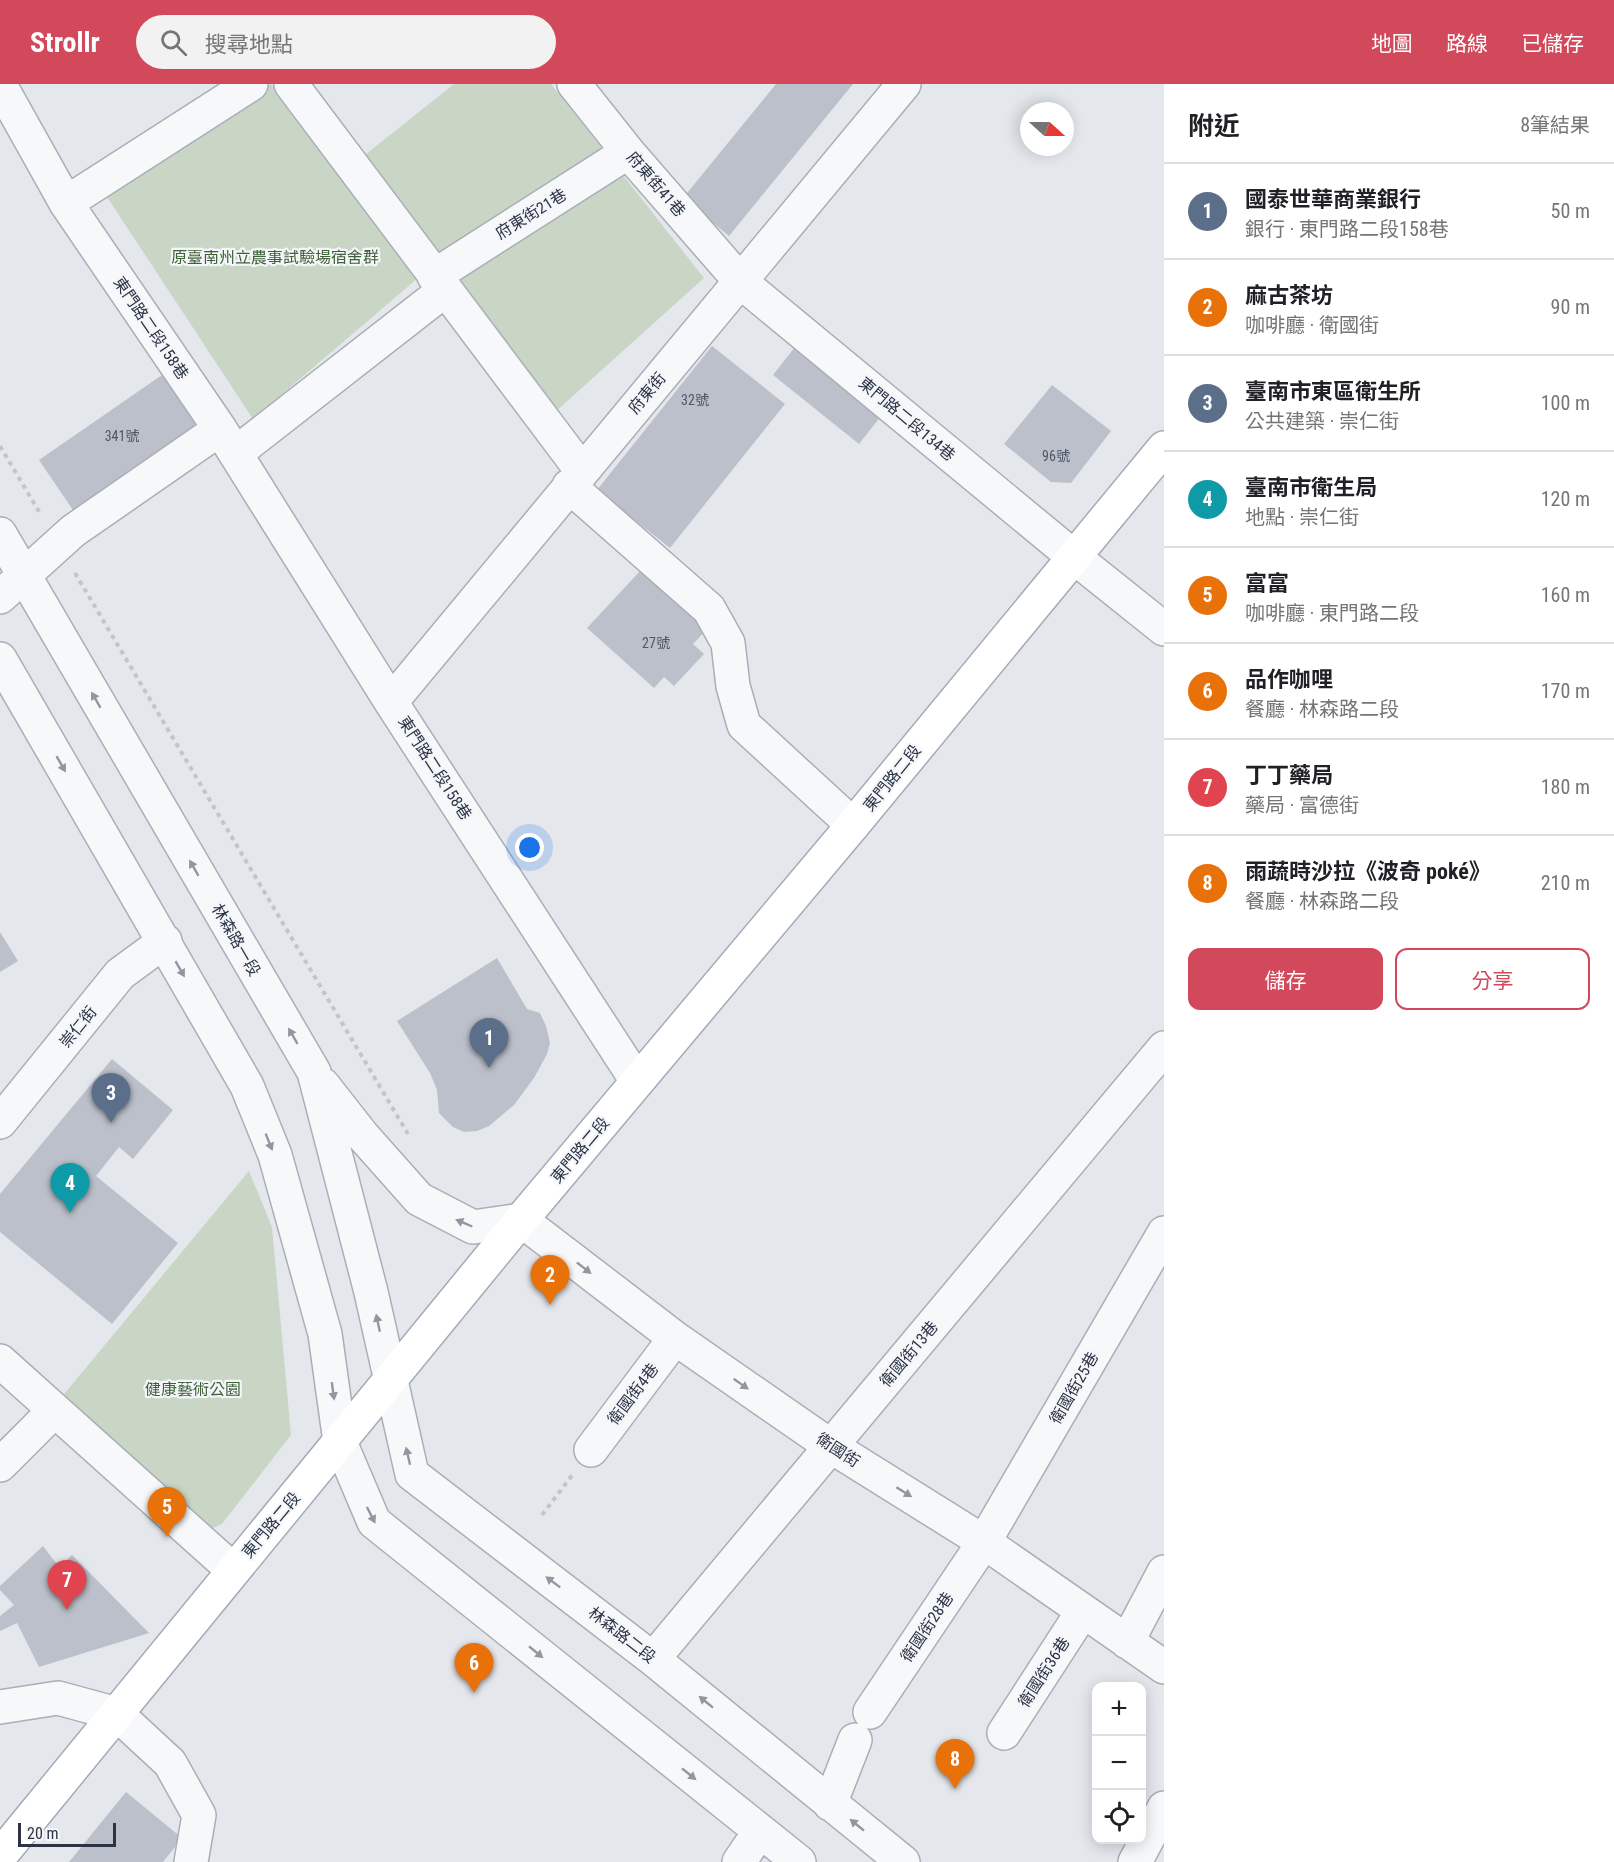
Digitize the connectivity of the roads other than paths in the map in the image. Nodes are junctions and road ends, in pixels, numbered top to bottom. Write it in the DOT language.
graph roads {
  1 [pos="250,84"];
  2 [pos="291,84"];
  3 [pos="574,84"];
  4 [pos="904,84"];
  5 [pos="0,85"];
  6 [pos="628,152"];
  7 [pos="66,203"];
  8 [pos="741,282"];
  9 [pos="439,283"];
  10 [pos="228,441"];
  11 [pos="1164,448"];
  12 [pos="575,479"];
  13 [pos="0,534"];
  14 [pos="1074,557"];
  15 [pos="12,586"];
  16 [pos="1164,628"];
  17 [pos="0,659"];
  18 [pos="392,702"];
  19 [pos="853,825"];
  20 [pos="165,941"];
  21 [pos="1164,1048"];
  22 [pos="314,1072"];
  23 [pos="637,1081"];
  24 [pos="0,1122"];
  25 [pos="521,1220"];
  26 [pos="1164,1233"];
  27 [pos="675,1338"];
  28 [pos="0,1361"];
  29 [pos="391,1380"];
  30 [pos="54,1411"];
  31 [pos="340,1442"];
  32 [pos="832,1446"];
  33 [pos="591,1450"];
  34 [pos="0,1465"];
  35 [pos="984,1542"];
  36 [pos="233,1570"];
  37 [pos="1164,1572"];
  38 [pos="1083,1611"];
  39 [pos="1127,1642"];
  40 [pos="653,1659"];
  41 [pos="1164,1667"];
  42 [pos="0,1707"];
  43 [pos="117,1714"];
  44 [pos="1004,1733"];
  45 [pos="830,1804"];
  46 [pos="1164,1808"];
  47 [pos="760,1832"];
  48 [pos="0,1856"];
  49 [pos="191,1862"];
  50 [pos="740,1862"];
  51 [pos="799,1862"];
  52 [pos="903,1862"];
  53 [pos="1135,1862"];
  1 -- 7 [label="street"];
  2 -- 9 [label="street"];
  3 -- 6 [label="street, 府東街41巷"];
  4 -- 8 [label="street, 府東街"];
  5 -- 7 [label="street, 東門路二段158巷"];
  6 -- 8 [label="street, 府東街41巷"];
  6 -- 9 [label="street, 府東街21巷"];
  7 -- 10 [label="street, 東門路二段158巷"];
  8 -- 12 [label="street, 府東街"];
  8 -- 14 [label="street, 東門路二段134巷"];
  9 -- 10 [label="street"];
  9 -- 12 [label="street"];
  10 -- 15 [label="street"];
  10 -- 18 [label="street, 東門路二段158巷"];
  11 -- 14 [label="main road, 東門路二段"];
  12 -- 18 [label="street, 府東街"];
  12 -- 19 [label="street"];
  13 -- 15 [label="street, 林森路一段"];
  14 -- 16 [label="street, 東門路二段134巷"];
  14 -- 19 [label="main road, 東門路二段"];
  22 -- 15 [label="street, 林森路一段, one-way"];
  17 -- 20 [label="street, one-way"];
  18 -- 23 [label="street, 東門路二段158巷"];
  19 -- 23 [label="main road, 東門路二段"];
  20 -- 24 [label="street, 崇仁街"];
  20 -- 31 [label="street, one-way"];
  21 -- 32 [label="street, 衛國街13巷"];
  25 -- 22 [label="street, one-way"];
  29 -- 22 [label="street, 林森路一段, one-way"];
  23 -- 25 [label="main road, 東門路二段"];
  25 -- 27 [label="street, 衛國街, one-way"];
  25 -- 29 [label="main road, 東門路二段"];
  26 -- 35 [label="street, 衛國街25巷"];
  27 -- 32 [label="street, 衛國街, one-way"];
  27 -- 33 [label="street, 衛國街4巷"];
  28 -- 30 [label="street"];
  29 -- 31 [label="main road, 東門路二段"];
  40 -- 29 [label="street, 林森路二段, one-way"];
  30 -- 34 [label="street"];
  30 -- 36 [label="street"];
  31 -- 36 [label="main road, 東門路二段"];
  31 -- 47 [label="street, one-way"];
  32 -- 35 [label="street, 衛國街, one-way"];
  32 -- 40 [label="street, 衛國街13巷"];
  35 -- 38 [label="street, 衛國街"];
  35 -- 45 [label="street, 衛國街28巷"];
  36 -- 43 [label="main road, 東門路二段"];
  37 -- 39 [label="street"];
  38 -- 39 [label="street, 衛國街"];
  38 -- 44 [label="street, 衛國街36巷"];
  39 -- 41 [label="street, 衛國街"];
  45 -- 40 [label="street, 林森路二段, one-way"];
  42 -- 43 [label="street"];
  43 -- 48 [label="main road, 東門路二段"];
  43 -- 49 [label="street"];
  52 -- 45 [label="street, 林森路二段, one-way"];
  46 -- 53 [label="street"];
  47 -- 50 [label="street"];
  47 -- 51 [label="street"];
}
